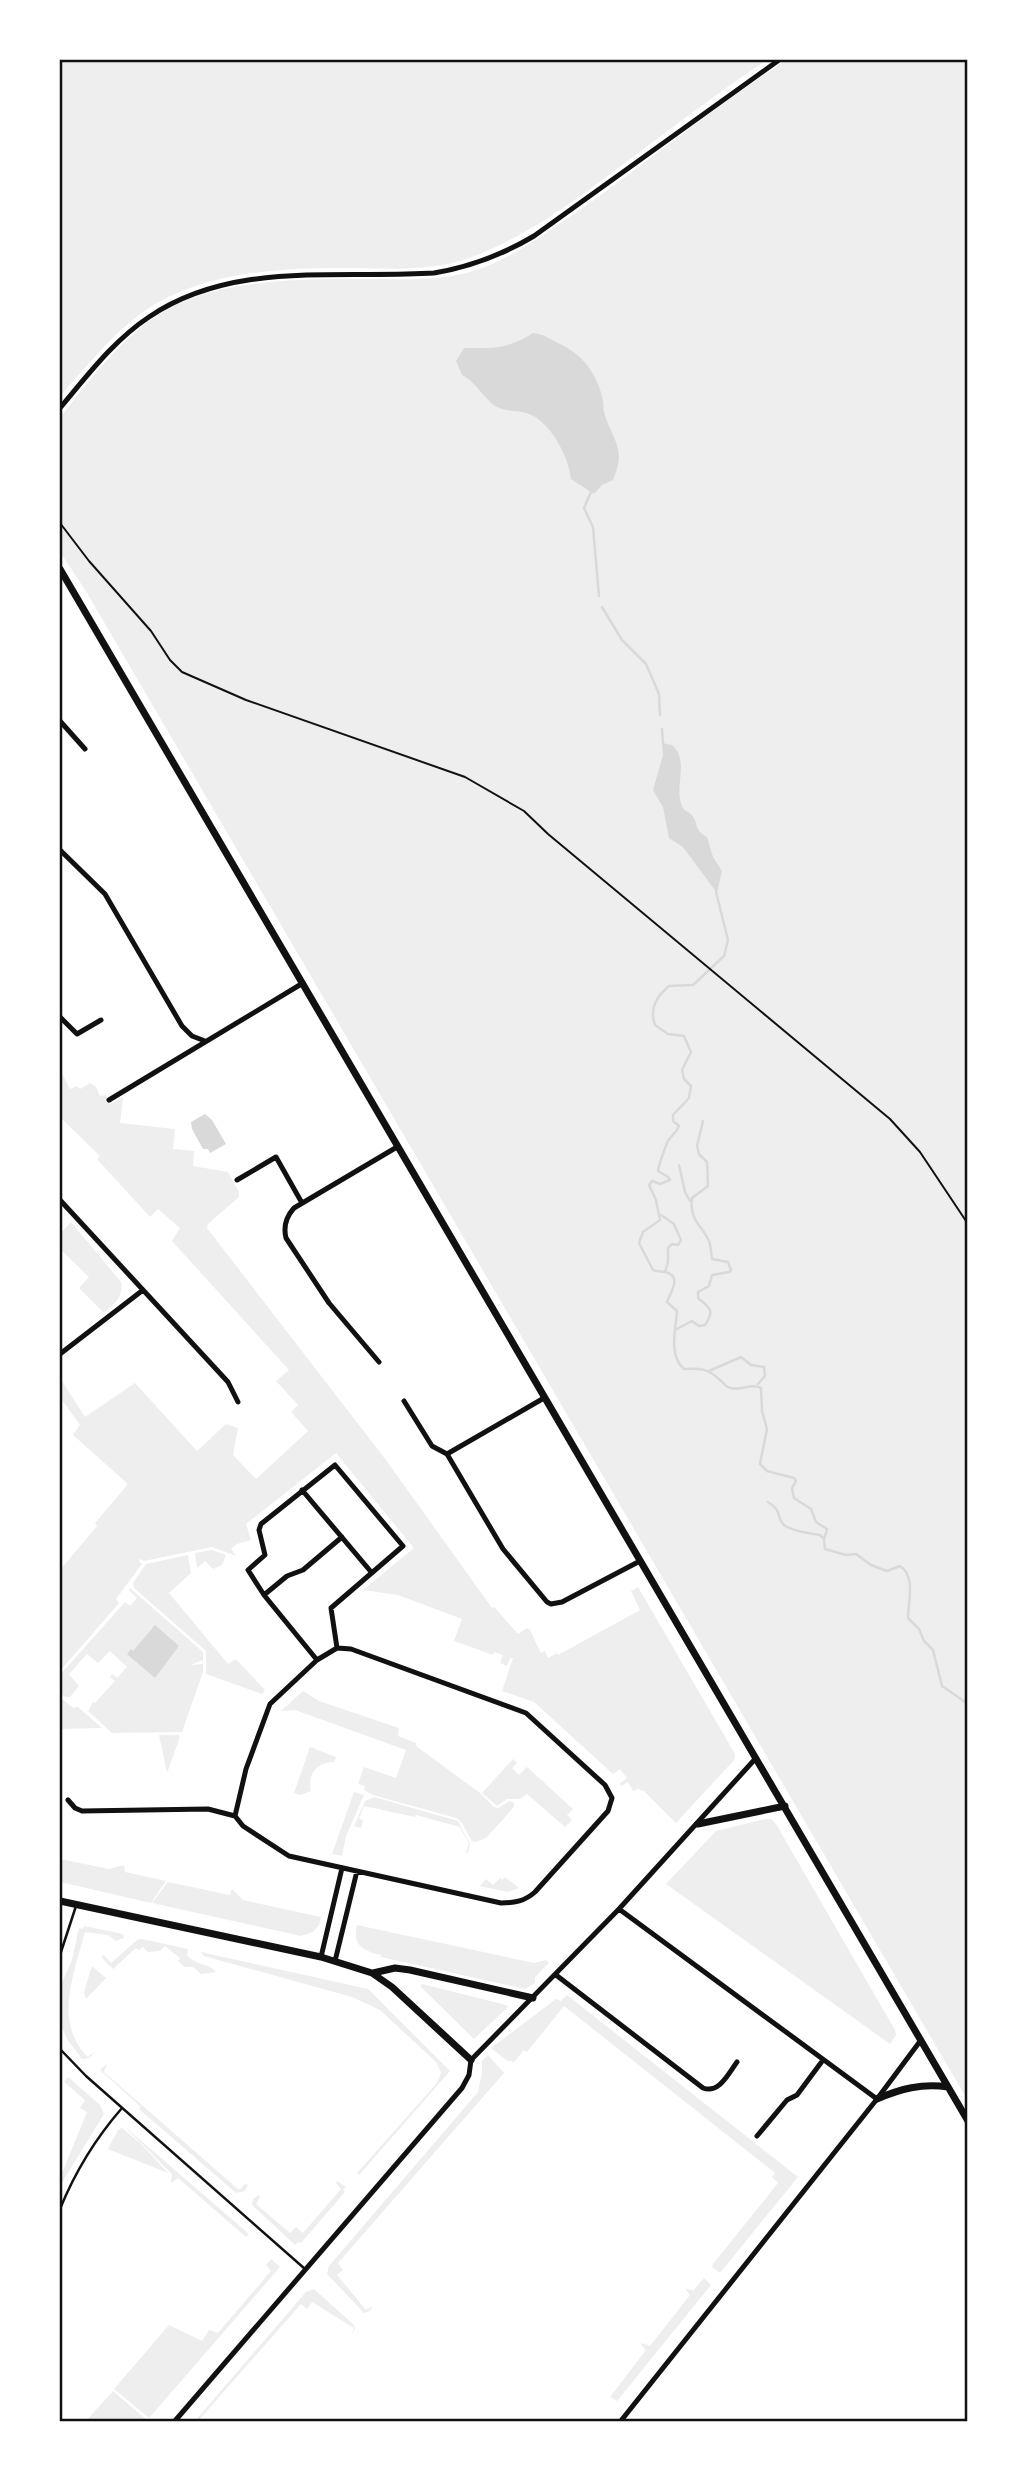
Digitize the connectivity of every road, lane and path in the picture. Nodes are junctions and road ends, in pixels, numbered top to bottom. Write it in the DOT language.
graph roads {
  1 [pos="779,60"];
  2 [pos="60,408"];
  3 [pos="60,523"];
  4 [pos="60,569"];
  5 [pos="60,721"];
  6 [pos="85,749"];
  7 [pos="60,850"];
  8 [pos="303,983"];
  9 [pos="60,1017"];
  10 [pos="102,1020"];
  11 [pos="205,1041"];
  12 [pos="109,1100"];
  13 [pos="397,1147"];
  14 [pos="237,1180"];
  15 [pos="302,1203"];
  16 [pos="61,1204"];
  17 [pos="968,1224"];
  18 [pos="143,1290"];
  19 [pos="60,1354"];
  20 [pos="379,1362"];
  21 [pos="544,1398"];
  22 [pos="404,1401"];
  23 [pos="238,1402"];
  24 [pos="447,1454"];
  25 [pos="302,1490"];
  26 [pos="342,1537"];
  27 [pos="640,1561"];
  28 [pos="372,1573"];
  29 [pos="264,1595"];
  30 [pos="337,1648"];
  31 [pos="317,1660"];
  32 [pos="756,1758"];
  33 [pos="68,1800"];
  34 [pos="785,1807"];
  35 [pos="235,1816"];
  36 [pos="698,1824"];
  37 [pos="342,1868"];
  38 [pos="357,1871"];
  39 [pos="60,1901"];
  40 [pos="76,1906"];
  41 [pos="619,1909"];
  42 [pos="60,1955"];
  43 [pos="321,1957"];
  44 [pos="335,1961"];
  45 [pos="372,1973"];
  46 [pos="556,1975"];
  47 [pos="533,1998"];
  48 [pos="921,2040"];
  49 [pos="60,2049"];
  50 [pos="471,2060"];
  51 [pos="823,2060"];
  52 [pos="737,2062"];
  53 [pos="948,2087"];
  54 [pos="877,2099"];
  55 [pos="122,2108"];
  56 [pos="968,2121"];
  57 [pos="757,2136"];
  58 [pos="60,2210"];
  59 [pos="305,2269"];
  60 [pos="174,2421"];
  61 [pos="620,2421"];
  1 -- 2 [label="street"];
  3 -- 17 [label="path"];
  4 -- 8 [label="street"];
  5 -- 6 [label="street"];
  7 -- 11 [label="street"];
  8 -- 11 [label="street"];
  8 -- 13 [label="street"];
  9 -- 10 [label="street"];
  11 -- 12 [label="street"];
  13 -- 15 [label="street"];
  13 -- 21 [label="street"];
  14 -- 15 [label="street"];
  15 -- 20 [label="street"];
  16 -- 18 [label="street"];
  18 -- 19 [label="street"];
  18 -- 23 [label="street"];
  21 -- 24 [label="street"];
  21 -- 27 [label="street"];
  22 -- 24 [label="street"];
  24 -- 27 [label="street"];
  25 -- 26 [label="street"];
  25 -- 28 [label="street"];
  25 -- 29 [label="street"];
  26 -- 28 [label="street"];
  26 -- 29 [label="street"];
  27 -- 32 [label="street"];
  28 -- 30 [label="street"];
  29 -- 31 [label="street"];
  30 -- 31 [label="street"];
  30 -- 38 [label="street"];
  31 -- 35 [label="street"];
  32 -- 34 [label="street"];
  32 -- 36 [label="street"];
  33 -- 35 [label="street"];
  34 -- 36 [label="street"];
  34 -- 48 [label="street"];
  35 -- 37 [label="street"];
  36 -- 41 [label="street"];
  37 -- 38 [label="street"];
  37 -- 43 [label="street"];
  38 -- 44 [label="street"];
  39 -- 40 [label="street"];
  40 -- 42 [label="lane"];
  40 -- 43 [label="street"];
  41 -- 46 [label="street"];
  41 -- 51 [label="street"];
  43 -- 44 [label="street"];
  44 -- 45 [label="street"];
  45 -- 47 [label="street"];
  45 -- 50 [label="street"];
  46 -- 47 [label="street"];
  46 -- 52 [label="street"];
  47 -- 50 [label="street"];
  48 -- 53 [label="street"];
  48 -- 54 [label="street"];
  49 -- 55 [label="lane"];
  50 -- 59 [label="street"];
  51 -- 54 [label="street"];
  51 -- 57 [label="street"];
  53 -- 54 [label="street"];
  53 -- 56 [label="street"];
  54 -- 61 [label="street"];
  55 -- 58 [label="lane"];
  55 -- 59 [label="lane"];
  59 -- 60 [label="street"];
}
